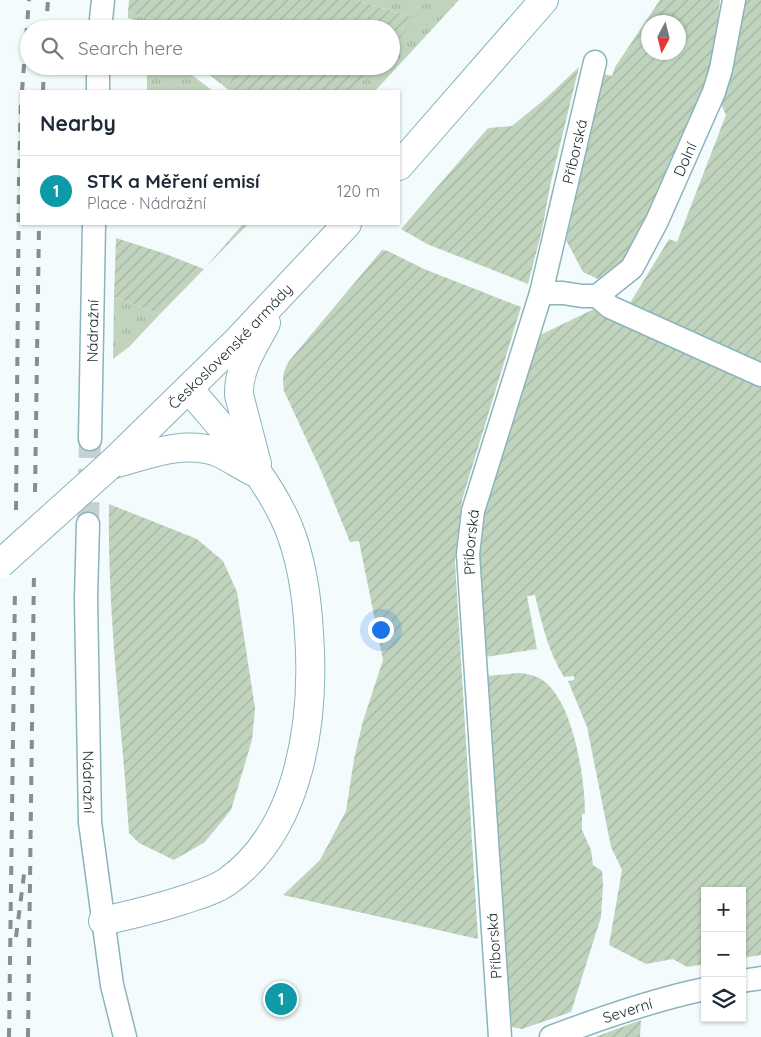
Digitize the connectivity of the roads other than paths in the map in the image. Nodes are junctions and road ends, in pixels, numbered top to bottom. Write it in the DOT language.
graph roads {
  1 [pos="103,0"];
  2 [pos="544,0"];
  3 [pos="734,0"];
  4 [pos="101,20"];
  5 [pos="595,62"];
  6 [pos="98,75"];
  7 [pos="98,90"];
  8 [pos="400,165"];
  9 [pos="94,225"];
  10 [pos="346,225"];
  11 [pos="542,293"];
  12 [pos="282,294"];
  13 [pos="597,296"];
  14 [pos="761,376"];
  15 [pos="189,389"];
  16 [pos="90,439"];
  17 [pos="110,465"];
  18 [pos="260,475"];
  19 [pos="88,524"];
  20 [pos="0,564"];
  21 [pos="103,921"];
  22 [pos="761,978"];
  23 [pos="746,980"];
  24 [pos="701,990"];
  25 [pos="125,1037"];
  26 [pos="500,1037"];
  27 [pos="551,1037"];
  1 -- 4 [label="street"];
  2 -- 8 [label="main road"];
  3 -- 13 [label="street, Dolní"];
  5 -- 11 [label="street, Příborská"];
  6 -- 7 [label="street"];
  9 -- 16 [label="street, Nádražní"];
  10 -- 12 [label="main road, Československé armády"];
  11 -- 13 [label="street"];
  11 -- 26 [label="street, Příborská"];
  12 -- 15 [label="main road, Československé armády"];
  12 -- 18 [label="main road"];
  13 -- 14 [label="street"];
  15 -- 17 [label="main road, Československé armády"];
  15 -- 18 [label="main road"];
  17 -- 18 [label="main road"];
  17 -- 20 [label="main road, Československé armády, bridge"];
  18 -- 21 [label="main road"];
  19 -- 21 [label="street, Nádražní"];
  21 -- 25 [label="street, Nádražní"];
  22 -- 23 [label="street"];
  24 -- 27 [label="street, Severní"];
}
